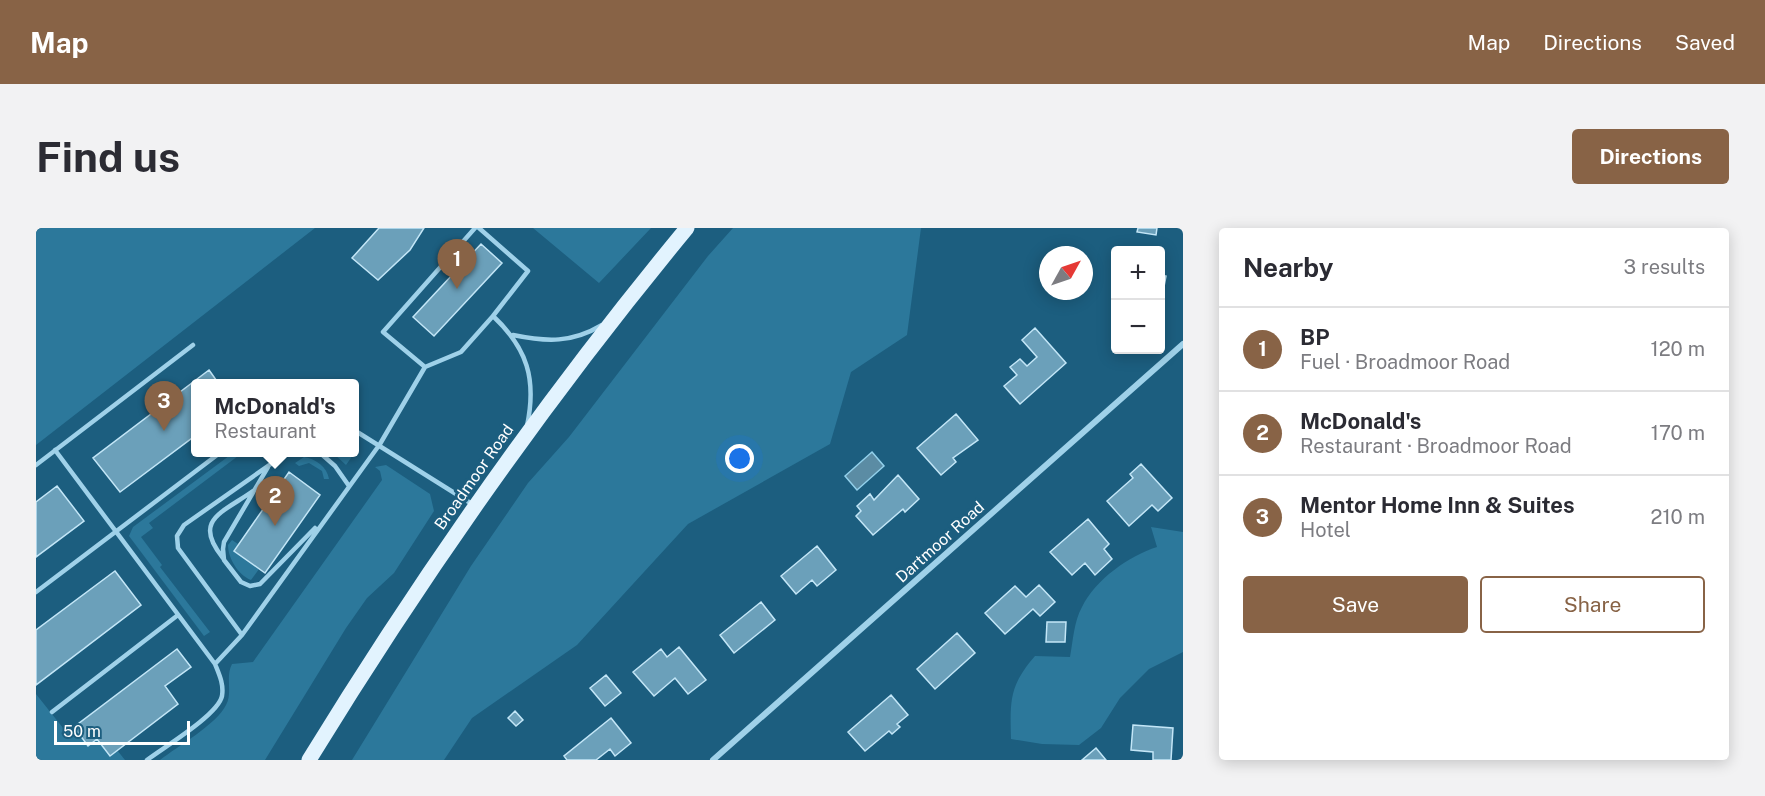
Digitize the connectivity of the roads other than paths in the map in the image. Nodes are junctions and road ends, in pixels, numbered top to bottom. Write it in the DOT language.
graph roads {
  1 [pos="474,228"];
  2 [pos="479,228"];
  3 [pos="687,228"];
  4 [pos="493,316"];
  5 [pos="611,320"];
  6 [pos="513,335"];
  7 [pos="1183,344"];
  8 [pos="193,345"];
  9 [pos="425,367"];
  10 [pos="359,433"];
  11 [pos="524,437"];
  12 [pos="380,444"];
  13 [pos="55,450"];
  14 [pos="216,457"];
  15 [pos="282,457"];
  16 [pos="324,457"];
  17 [pos="36,465"];
  18 [pos="270,465"];
  19 [pos="349,486"];
  20 [pos="255,490"];
  21 [pos="474,506"];
  22 [pos="326,516"];
  23 [pos="118,531"];
  24 [pos="224,560"];
  25 [pos="36,592"];
  26 [pos="178,615"];
  27 [pos="242,635"];
  28 [pos="215,664"];
  29 [pos="52,712"];
  30 [pos="147,760"];
  31 [pos="309,760"];
  32 [pos="713,760"];
  1 -- 9 [label="lane"];
  2 -- 4 [label="lane"];
  3 -- 5 [label="main road, Broadmoor Road"];
  4 -- 6 [label="lane"];
  4 -- 9 [label="lane"];
  5 -- 6 [label="lane"];
  5 -- 11 [label="main road, Broadmoor Road"];
  6 -- 11 [label="lane"];
  7 -- 32 [label="street, Dartmoor Road"];
  8 -- 13 [label="lane"];
  9 -- 12 [label="lane"];
  10 -- 12 [label="lane"];
  11 -- 21 [label="main road, Broadmoor Road"];
  12 -- 19 [label="lane"];
  12 -- 21 [label="lane"];
  13 -- 17 [label="lane"];
  13 -- 23 [label="lane"];
  14 -- 23 [label="lane"];
  15 -- 18 [label="lane"];
  16 -- 19 [label="lane"];
  18 -- 20 [label="lane"];
  18 -- 27 [label="lane"];
  19 -- 22 [label="lane"];
  20 -- 24 [label="lane"];
  20 -- 24 [label="lane"];
  21 -- 31 [label="main road, Broadmoor Road"];
  22 -- 24 [label="lane"];
  22 -- 27 [label="lane"];
  23 -- 25 [label="lane"];
  23 -- 26 [label="lane"];
  26 -- 28 [label="lane"];
  26 -- 29 [label="lane"];
  27 -- 28 [label="lane"];
  28 -- 30 [label="lane"];
}
